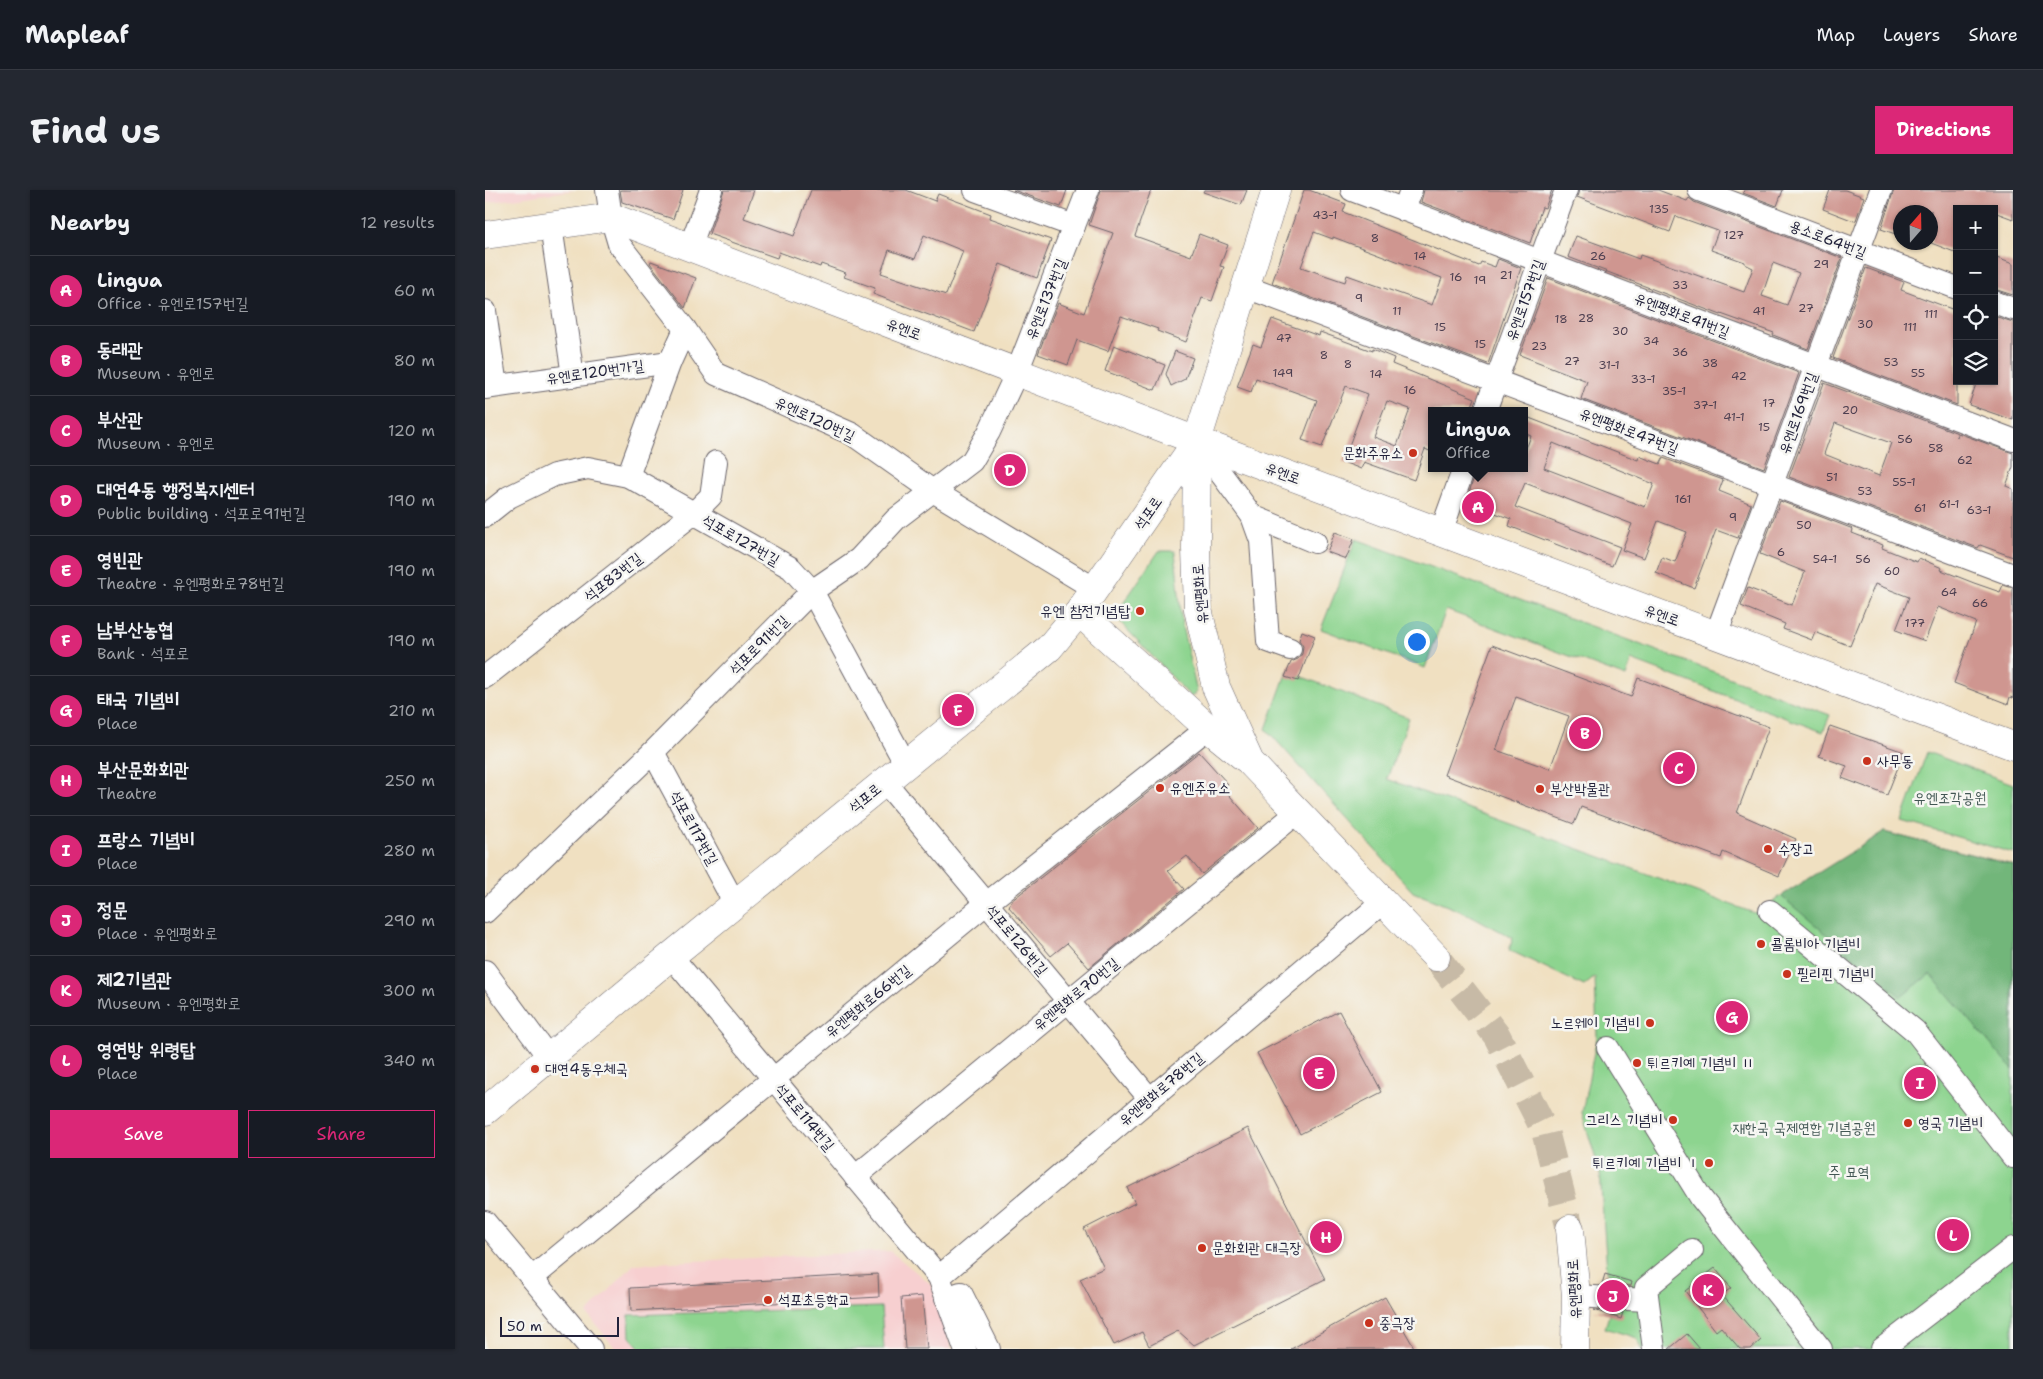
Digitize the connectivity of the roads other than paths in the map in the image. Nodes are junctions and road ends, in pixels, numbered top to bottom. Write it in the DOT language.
graph roads {
  1 [pos="607,190"];
  2 [pos="711,190"];
  3 [pos="975,190"];
  4 [pos="1088,190"];
  5 [pos="1276,190"];
  6 [pos="1352,190"];
  7 [pos="1566,190"];
  8 [pos="1699,190"];
  9 [pos="1881,190"];
  10 [pos="1408,200"];
  11 [pos="611,217"];
  12 [pos="551,226"];
  13 [pos="1074,226"];
  14 [pos="485,235"];
  15 [pos="690,247"];
  16 [pos="1859,250"];
  17 [pos="1540,261"];
  18 [pos="1953,286"];
  19 [pos="1246,287"];
  20 [pos="1998,303"];
  21 [pos="2013,309"];
  22 [pos="485,311"];
  23 [pos="685,329"];
  24 [pos="670,362"];
  25 [pos="1816,366"];
  26 [pos="1017,372"];
  27 [pos="573,376"];
  28 [pos="1496,381"];
  29 [pos="491,387"];
  30 [pos="1486,407"];
  31 [pos="2013,440"];
  32 [pos="1197,441"];
  33 [pos="716,462"];
  34 [pos="1463,472"];
  35 [pos="628,476"];
  36 [pos="1772,484"];
  37 [pos="933,491"];
  38 [pos="694,513"];
  39 [pos="485,516"];
  40 [pos="1252,516"];
  41 [pos="1441,532"];
  42 [pos="1315,542"];
  43 [pos="2013,575"];
  44 [pos="1095,589"];
  45 [pos="812,591"];
  46 [pos="1079,612"];
  47 [pos="1716,635"];
  48 [pos="1290,649"];
  49 [pos="485,677"];
  50 [pos="1208,728"];
  51 [pos="2013,746"];
  52 [pos="653,752"];
  53 [pos="1250,762"];
  54 [pos="906,765"];
  55 [pos="885,782"];
  56 [pos="1298,812"];
  57 [pos="1383,902"];
  58 [pos="987,903"];
  59 [pos="735,904"];
  60 [pos="1770,911"];
  61 [pos="485,912"];
  62 [pos="671,956"];
  63 [pos="1436,957"];
  64 [pos="485,971"];
  65 [pos="1068,1000"];
  66 [pos="1608,1048"];
  67 [pos="549,1058"];
  68 [pos="773,1079"];
  69 [pos="1150,1099"];
  70 [pos="485,1112"];
  71 [pos="2013,1157"];
  72 [pos="855,1177"];
  73 [pos="485,1222"];
  74 [pos="1570,1229"];
  75 [pos="2013,1248"];
  76 [pos="1692,1250"];
  77 [pos="531,1278"];
  78 [pos="943,1287"];
  79 [pos="1576,1296"];
  80 [pos="1646,1300"];
  81 [pos="591,1349"];
  82 [pos="965,1349"];
  83 [pos="989,1349"];
  84 [pos="1575,1349"];
  85 [pos="1654,1349"];
  86 [pos="1821,1349"];
  87 [pos="1882,1349"];
  1 -- 11 [label="street, 유엔로120번길"];
  2 -- 15 [label="street"];
  3 -- 13 [label="street"];
  4 -- 13 [label="street, 유엔로137번길"];
  5 -- 19 [label="main road, 유엔평화로"];
  6 -- 10 [label="street, 유엔평화로41번길"];
  7 -- 17 [label="street, 유엔로157번길"];
  8 -- 16 [label="street, 용소로64번길"];
  9 -- 16 [label="street, 유엔로169번길"];
  10 -- 17 [label="street, 유엔평화로41번길"];
  11 -- 12 [label="main road, 유엔로"];
  11 -- 15 [label="main road, 유엔로"];
  11 -- 23 [label="street, 유엔로120번길"];
  12 -- 14 [label="main road, 유엔로"];
  12 -- 27 [label="street"];
  13 -- 26 [label="street, 유엔로137번길"];
  15 -- 26 [label="main road, 유엔로"];
  16 -- 18 [label="street, 용소로64번길"];
  16 -- 25 [label="street, 유엔로169번길"];
  17 -- 25 [label="street, 유엔평화로41번길"];
  17 -- 28 [label="street, 유엔로157번길"];
  19 -- 28 [label="street, 유엔평화로47번길"];
  19 -- 32 [label="main road, 유엔평화로"];
  20 -- 21 [label="street"];
  22 -- 29 [label="street"];
  23 -- 24 [label="street"];
  23 -- 37 [label="street, 유엔로120번길"];
  24 -- 27 [label="street, 유엔로120번가길"];
  24 -- 35 [label="street"];
  25 -- 31 [label="street, 유엔평화로41번길"];
  25 -- 36 [label="street, 유엔로169번길"];
  26 -- 32 [label="main road, 유엔로"];
  26 -- 37 [label="street, 석포로91번길"];
  27 -- 29 [label="street, 유엔로120번가길"];
  28 -- 30 [label="street, 유엔로157번길"];
  28 -- 36 [label="street, 유엔평화로47번길"];
  32 -- 40 [label="street"];
  32 -- 41 [label="main road, 유엔로"];
  32 -- 44 [label="main road, 석포로"];
  32 -- 53 [label="main road, 유엔평화로"];
  33 -- 38 [label="street, 석포83번길"];
  34 -- 41 [label="street"];
  35 -- 38 [label="street, 석포로127번길"];
  35 -- 39 [label="street, 석포로127번길"];
  36 -- 43 [label="street, 유엔평화로47번길"];
  36 -- 47 [label="street, 유엔로169번길"];
  37 -- 44 [label="street, 유엔로120번길"];
  37 -- 45 [label="street, 석포로91번길"];
  38 -- 45 [label="street, 석포로127번길"];
  38 -- 49 [label="street, 석포83번길"];
  40 -- 42 [label="street"];
  40 -- 48 [label="street"];
  41 -- 47 [label="main road, 유엔로"];
  44 -- 46 [label="main road, 석포로"];
  45 -- 52 [label="street, 석포로91번길"];
  45 -- 54 [label="street, 석포로127번길"];
  46 -- 50 [label="main road"];
  46 -- 54 [label="main road, 석포로"];
  47 -- 51 [label="main road, 유엔로"];
  50 -- 53 [label="main road"];
  50 -- 58 [label="street, 유엔평화로66번길"];
  52 -- 59 [label="street, 석포로117번길"];
  52 -- 61 [label="street, 석포로91번길"];
  53 -- 56 [label="main road, 유엔평화로"];
  54 -- 55 [label="main road, 석포로"];
  55 -- 58 [label="street, 석포로126번길"];
  55 -- 59 [label="main road, 석포로"];
  56 -- 57 [label="main road, 유엔평화로"];
  56 -- 65 [label="street, 유엔평화로70번길"];
  57 -- 63 [label="main road, 유엔평화로"];
  57 -- 69 [label="street, 유엔평화로78번길"];
  58 -- 65 [label="street, 석포로126번길"];
  58 -- 68 [label="street, 유엔평화로66번길"];
  59 -- 62 [label="main road, 석포로"];
  60 -- 71 [label="street"];
  62 -- 67 [label="main road, 석포로"];
  62 -- 68 [label="street, 석포로114번길"];
  64 -- 67 [label="street"];
  65 -- 69 [label="street, 석포로126번길"];
  65 -- 72 [label="street, 유엔평화로70번길"];
  66 -- 86 [label="street"];
  67 -- 70 [label="main road, 석포로"];
  68 -- 72 [label="street, 석포로114번길"];
  68 -- 77 [label="street, 유엔평화로66번길"];
  69 -- 78 [label="street, 유엔평화로78번길"];
  72 -- 78 [label="street, 석포로114번길"];
  73 -- 77 [label="street"];
  74 -- 79 [label="main road, 유엔평화로"];
  75 -- 87 [label="street"];
  76 -- 80 [label="street"];
  77 -- 81 [label="street"];
  78 -- 82 [label="street, 석포로114번길"];
  78 -- 83 [label="street"];
  79 -- 80 [label="street"];
  79 -- 84 [label="main road, 유엔평화로"];
  80 -- 85 [label="street"];
}
